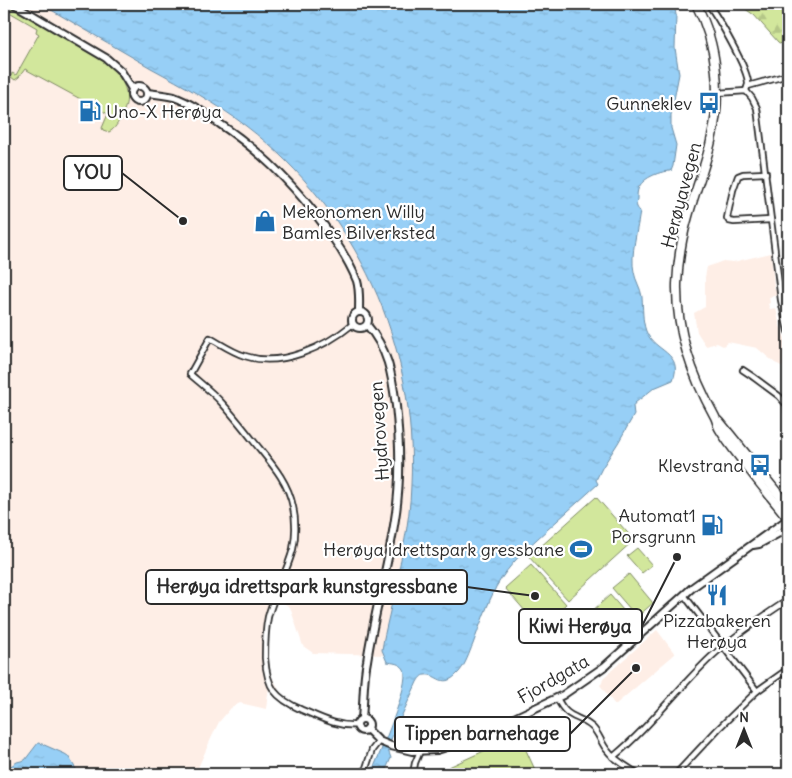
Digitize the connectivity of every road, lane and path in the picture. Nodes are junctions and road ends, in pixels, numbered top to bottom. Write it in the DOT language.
graph roads {
  1 [pos="14,4"];
  2 [pos="696,4"];
  3 [pos="708,4"];
  4 [pos="788,75"];
  5 [pos="132,88"];
  6 [pos="747,89"];
  7 [pos="147,93"];
  8 [pos="717,93"];
  9 [pos="766,173"];
  10 [pos="771,220"];
  11 [pos="359,312"];
  12 [pos="353,324"];
  13 [pos="367,324"];
  14 [pos="788,331"];
  15 [pos="743,370"];
  16 [pos="787,404"];
  17 [pos="788,416"];
  18 [pos="716,420"];
  19 [pos="788,506"];
  20 [pos="788,519"];
  21 [pos="788,528"];
  22 [pos="753,545"];
  23 [pos="684,595"];
  24 [pos="788,600"];
  25 [pos="724,646"];
  26 [pos="788,671"];
  27 [pos="757,691"];
  28 [pos="557,698"];
  29 [pos="362,718"];
  30 [pos="356,726"];
  31 [pos="367,729"];
  32 [pos="384,743"];
  33 [pos="420,751"];
  34 [pos="614,757"];
  35 [pos="364,774"];
  36 [pos="413,774"];
  37 [pos="638,774"];
  38 [pos="676,774"];
  1 -- 5 [label="street"];
  2 -- 8 [label="highway, Herøyavegen"];
  3 -- 6 [label="street"];
  4 -- 6 [label="street"];
  5 -- 7 [label="street"];
  5 -- 7 [label="street"];
  6 -- 8 [label="street"];
  6 -- 9 [label="street"];
  7 -- 11 [label="street"];
  8 -- 18 [label="highway, Herøyavegen"];
  9 -- 10 [label="street"];
  9 -- 10 [label="street"];
  10 -- 14 [label="street"];
  11 -- 12 [label="street"];
  11 -- 13 [label="street"];
  12 -- 13 [label="street"];
  12 -- 30 [label="street"];
  13 -- 29 [label="street, Hydrovegen"];
  15 -- 16 [label="street"];
  16 -- 17 [label="street"];
  18 -- 19 [label="highway, Herøyavegen"];
  18 -- 20 [label="highway, Herøyavegen"];
  20 -- 22 [label="street, Fjordgata"];
  21 -- 22 [label="street, Fjordgata"];
  22 -- 23 [label="street, Fjordgata"];
  23 -- 25 [label="street"];
  23 -- 28 [label="street, Fjordgata"];
  24 -- 25 [label="street"];
  25 -- 27 [label="street"];
  25 -- 34 [label="street"];
  26 -- 27 [label="street"];
  27 -- 38 [label="street"];
  28 -- 33 [label="street, Fjordgata"];
  28 -- 34 [label="street"];
  29 -- 30 [label="street"];
  29 -- 31 [label="street"];
  30 -- 31 [label="street"];
  31 -- 32 [label="street"];
  32 -- 33 [label="street, Fjordgata"];
  32 -- 35 [label="street"];
  33 -- 36 [label="street"];
  34 -- 37 [label="street"];
}
